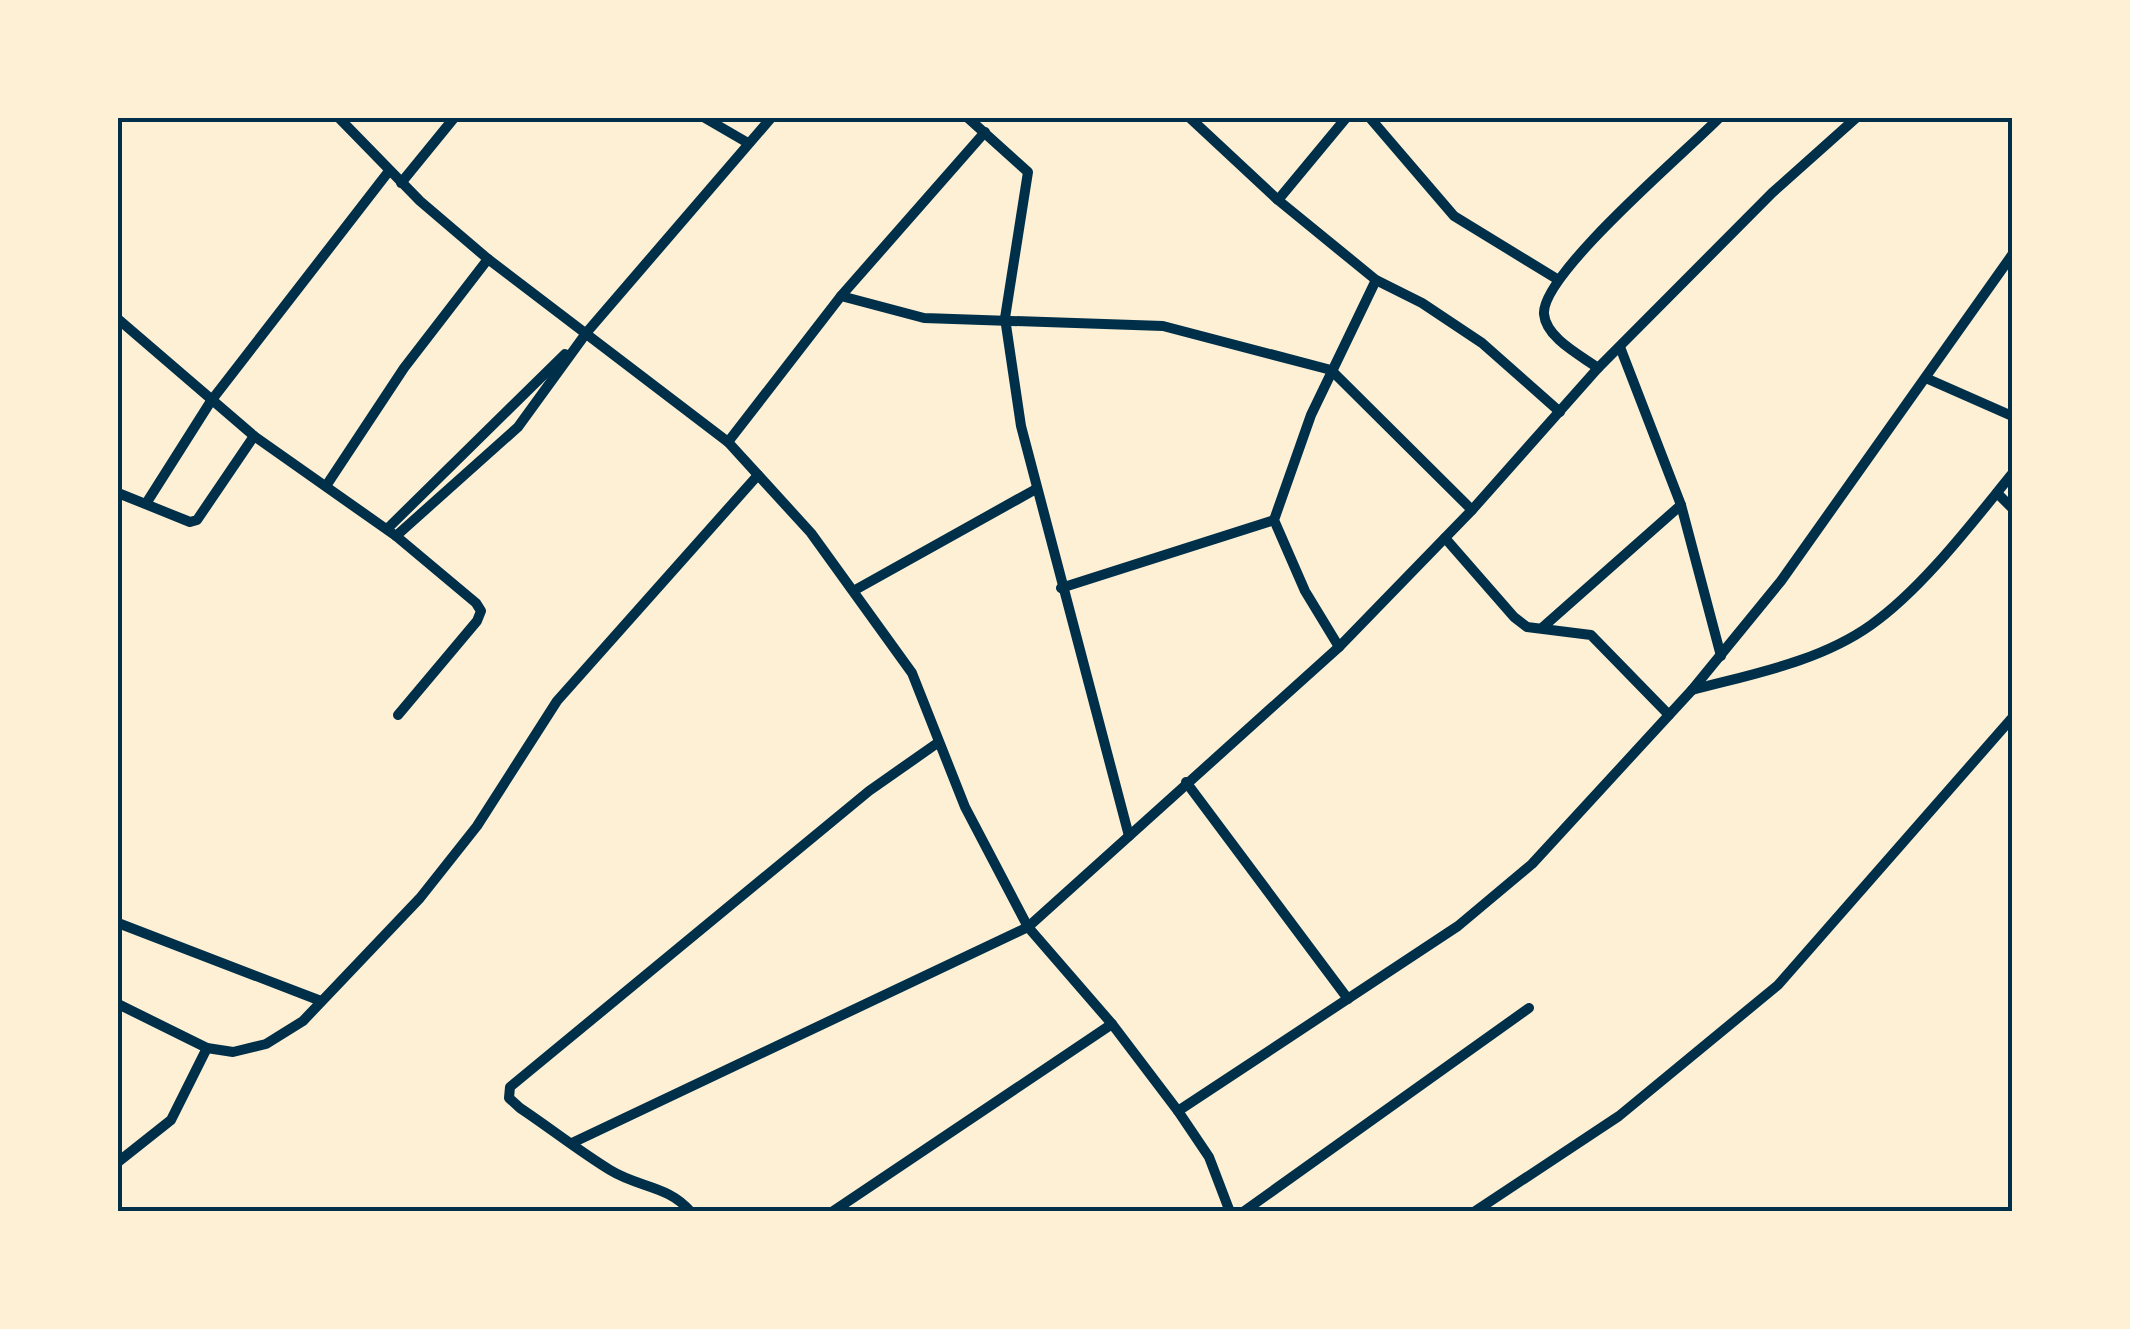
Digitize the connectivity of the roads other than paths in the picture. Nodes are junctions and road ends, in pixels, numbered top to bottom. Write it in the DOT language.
graph roads {
  1 [pos="339,118"];
  2 [pos="454,118"];
  3 [pos="705,118"];
  4 [pos="772,118"];
  5 [pos="968,118"];
  6 [pos="1190,118"];
  7 [pos="1346,118"];
  8 [pos="1370,118"];
  9 [pos="1719,118"];
  10 [pos="1856,118"];
  11 [pos="985,132"];
  12 [pos="748,142"];
  13 [pos="389,171"];
  14 [pos="401,183"];
  15 [pos="1278,200"];
  16 [pos="2012,254"];
  17 [pos="488,259"];
  18 [pos="1557,279"];
  19 [pos="1376,280"];
  20 [pos="842,296"];
  21 [pos="1005,318"];
  22 [pos="118,319"];
  23 [pos="587,332"];
  24 [pos="1620,346"];
  25 [pos="1598,368"];
  26 [pos="1331,370"];
  27 [pos="1928,379"];
  28 [pos="210,401"];
  29 [pos="1560,412"];
  30 [pos="2012,416"];
  31 [pos="254,436"];
  32 [pos="728,442"];
  33 [pos="2012,474"];
  34 [pos="758,475"];
  35 [pos="326,486"];
  36 [pos="1036,489"];
  37 [pos="1997,492"];
  38 [pos="118,493"];
  39 [pos="147,502"];
  40 [pos="1681,505"];
  41 [pos="2012,508"];
  42 [pos="1472,510"];
  43 [pos="1274,520"];
  44 [pos="391,532"];
  45 [pos="1444,538"];
  46 [pos="1061,588"];
  47 [pos="856,590"];
  48 [pos="1542,628"];
  49 [pos="1339,648"];
  50 [pos="1720,656"];
  51 [pos="1692,690"];
  52 [pos="1668,714"];
  53 [pos="398,716"];
  54 [pos="2012,718"];
  55 [pos="936,744"];
  56 [pos="1186,782"];
  57 [pos="1130,836"];
  58 [pos="118,922"];
  59 [pos="1028,928"];
  60 [pos="1348,999"];
  61 [pos="321,1001"];
  62 [pos="118,1004"];
  63 [pos="1528,1008"];
  64 [pos="1112,1024"];
  65 [pos="208,1048"];
  66 [pos="1178,1111"];
  67 [pos="572,1143"];
  68 [pos="118,1162"];
  69 [pos="691,1212"];
  70 [pos="832,1212"];
  71 [pos="1230,1212"];
  72 [pos="1243,1212"];
  73 [pos="1474,1212"];
  1 -- 13 [label="street"];
  2 -- 14 [label="street"];
  3 -- 12 [label="street"];
  4 -- 12 [label="street"];
  5 -- 11 [label="street"];
  6 -- 15 [label="street"];
  7 -- 15 [label="street"];
  8 -- 18 [label="street"];
  9 -- 18 [label="street"];
  10 -- 24 [label="street"];
  11 -- 20 [label="street"];
  11 -- 21 [label="street"];
  12 -- 23 [label="street"];
  13 -- 14 [label="street"];
  13 -- 28 [label="street"];
  14 -- 17 [label="street"];
  15 -- 19 [label="street"];
  16 -- 27 [label="street"];
  17 -- 23 [label="street"];
  17 -- 35 [label="street"];
  18 -- 25 [label="street"];
  19 -- 26 [label="street"];
  19 -- 29 [label="street"];
  20 -- 21 [label="street"];
  20 -- 32 [label="street"];
  21 -- 26 [label="street"];
  21 -- 36 [label="street"];
  22 -- 28 [label="street"];
  23 -- 32 [label="street"];
  23 -- 44 [label="street"];
  23 -- 44 [label="street"];
  24 -- 25 [label="street"];
  24 -- 40 [label="street"];
  25 -- 29 [label="street"];
  26 -- 42 [label="street"];
  26 -- 43 [label="street"];
  27 -- 30 [label="street"];
  27 -- 50 [label="street"];
  28 -- 31 [label="street"];
  28 -- 39 [label="street"];
  29 -- 42 [label="street"];
  31 -- 35 [label="street"];
  31 -- 39 [label="street"];
  32 -- 34 [label="street"];
  33 -- 37 [label="street"];
  34 -- 47 [label="street"];
  34 -- 61 [label="street"];
  35 -- 44 [label="street"];
  36 -- 46 [label="street"];
  36 -- 47 [label="street"];
  37 -- 41 [label="street"];
  37 -- 51 [label="street"];
  38 -- 39 [label="street"];
  40 -- 48 [label="street"];
  40 -- 50 [label="street"];
  42 -- 45 [label="street"];
  43 -- 46 [label="street"];
  43 -- 49 [label="street"];
  44 -- 53 [label="street"];
  45 -- 48 [label="street"];
  45 -- 49 [label="street"];
  46 -- 57 [label="street"];
  47 -- 55 [label="street"];
  48 -- 52 [label="street"];
  49 -- 56 [label="street"];
  50 -- 51 [label="street"];
  51 -- 52 [label="street"];
  52 -- 60 [label="street"];
  54 -- 73 [label="street"];
  55 -- 59 [label="street"];
  55 -- 67 [label="street"];
  56 -- 57 [label="street"];
  56 -- 60 [label="street"];
  57 -- 59 [label="street"];
  58 -- 61 [label="street"];
  59 -- 64 [label="street"];
  59 -- 67 [label="street"];
  60 -- 66 [label="street"];
  61 -- 65 [label="street"];
  62 -- 65 [label="street"];
  63 -- 72 [label="street"];
  64 -- 66 [label="street"];
  64 -- 70 [label="street"];
  65 -- 68 [label="street"];
  66 -- 71 [label="street"];
  67 -- 69 [label="street"];
}
